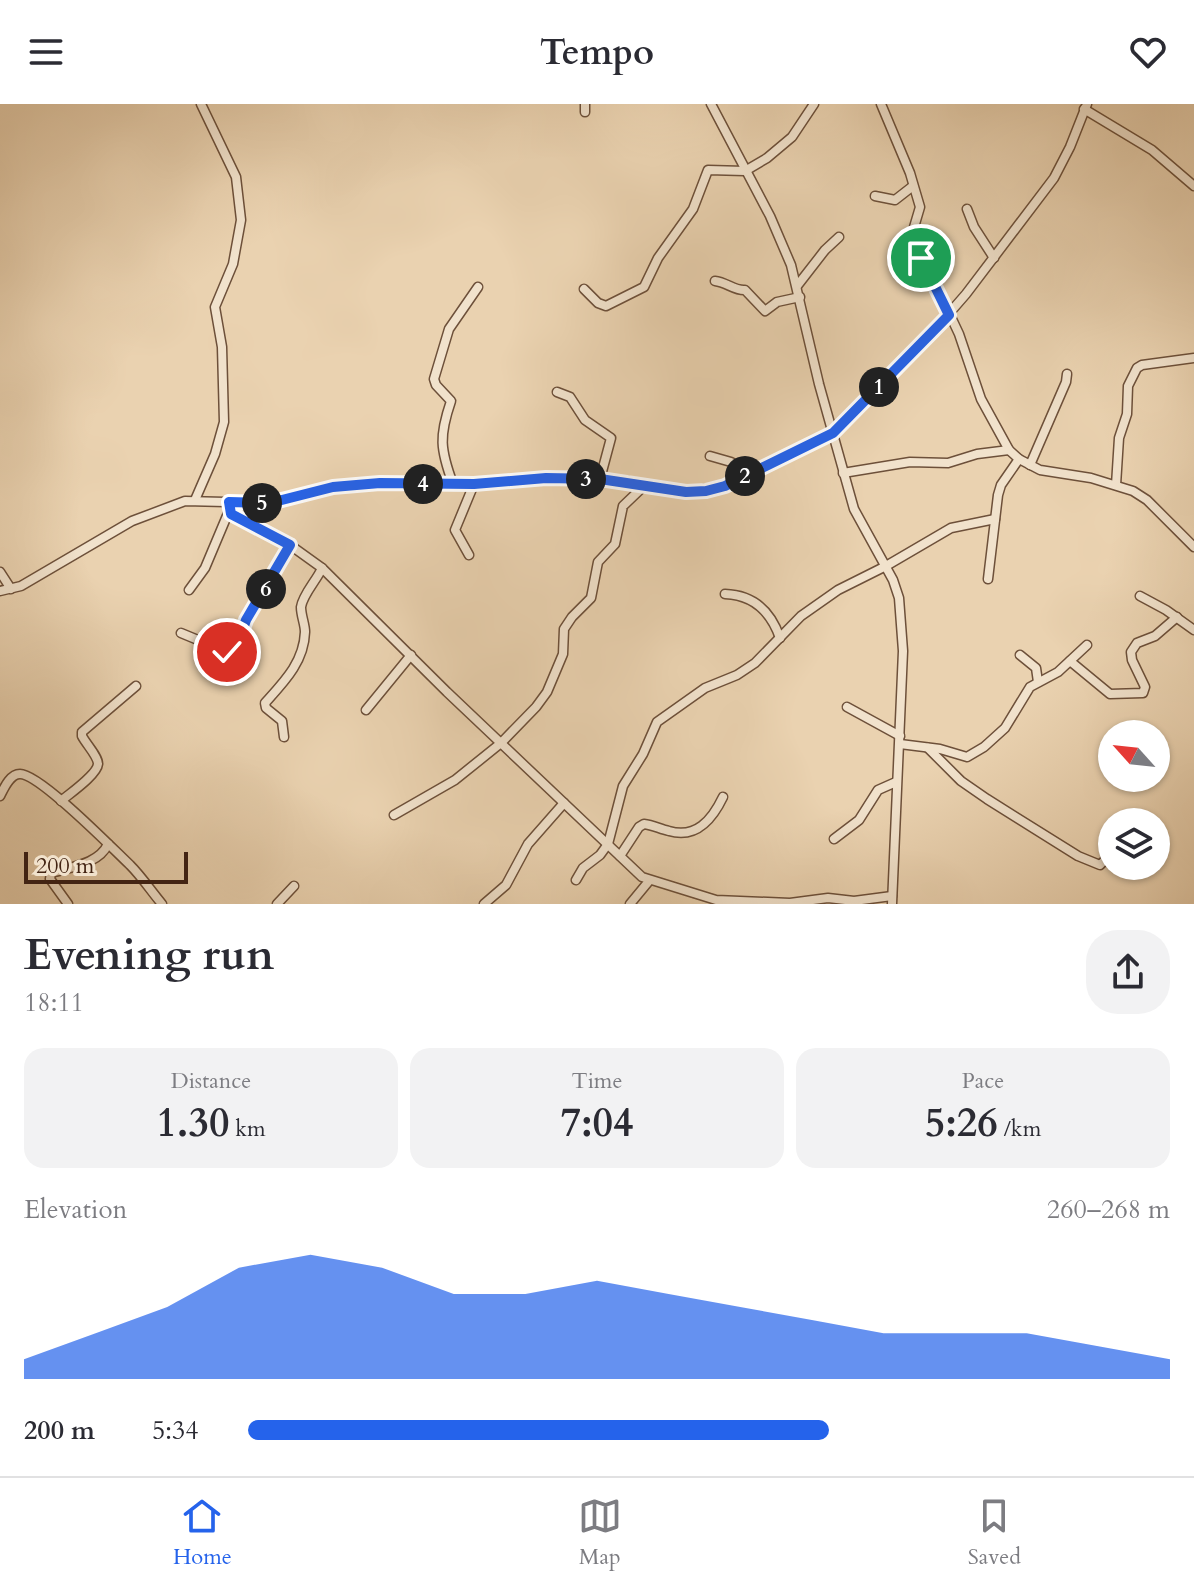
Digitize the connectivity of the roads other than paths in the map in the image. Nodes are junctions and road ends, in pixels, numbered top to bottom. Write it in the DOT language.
graph roads {
  1 [pos="201,104"];
  2 [pos="711,104"];
  3 [pos="814,104"];
  4 [pos="881,104"];
  5 [pos="1086,106"];
  6 [pos="745,171"];
  7 [pos="913,186"];
  8 [pos="1194,186"];
  9 [pos="875,196"];
  10 [pos="967,209"];
  11 [pos="839,237"];
  12 [pos="994,258"];
  13 [pos="715,281"];
  14 [pos="797,286"];
  15 [pos="478,287"];
  16 [pos="584,289"];
  17 [pos="800,297"];
  18 [pos="949,315"];
  19 [pos="1194,358"];
  20 [pos="1067,374"];
  21 [pos="557,392"];
  22 [pos="833,433"];
  23 [pos="1009,450"];
  24 [pos="710,456"];
  25 [pos="1019,459"];
  26 [pos="1030,465"];
  27 [pos="751,473"];
  28 [pos="843,473"];
  29 [pos="600,479"];
  30 [pos="453,484"];
  31 [pos="474,484"];
  32 [pos="646,484"];
  33 [pos="1116,485"];
  34 [pos="195,500"];
  35 [pos="229,507"];
  36 [pos="995,519"];
  37 [pos="290,545"];
  38 [pos="1194,547"];
  39 [pos="469,555"];
  40 [pos="886,566"];
  41 [pos="322,568"];
  42 [pos="0,572"];
  43 [pos="988,579"];
  44 [pos="11,589"];
  45 [pos="189,590"];
  46 [pos="0,591"];
  47 [pos="725,594"];
  48 [pos="1140,596"];
  49 [pos="1177,617"];
  50 [pos="1194,630"];
  51 [pos="181,633"];
  52 [pos="780,638"];
  53 [pos="1087,645"];
  54 [pos="411,655"];
  55 [pos="1020,655"];
  56 [pos="1070,661"];
  57 [pos="1038,682"];
  58 [pos="136,686"];
  59 [pos="847,707"];
  60 [pos="366,710"];
  61 [pos="284,737"];
  62 [pos="900,740"];
  63 [pos="501,743"];
  64 [pos="928,748"];
  65 [pos="896,782"];
  66 [pos="0,796"];
  67 [pos="723,797"];
  68 [pos="61,801"];
  69 [pos="564,803"];
  70 [pos="394,815"];
  71 [pos="834,839"];
  72 [pos="108,844"];
  73 [pos="608,844"];
  74 [pos="620,856"];
  75 [pos="1098,864"];
  76 [pos="576,880"];
  77 [pos="649,881"];
  78 [pos="294,886"];
  79 [pos="892,900"];
  80 [pos="68,904"];
  81 [pos="162,904"];
  82 [pos="277,904"];
  83 [pos="484,904"];
  84 [pos="630,904"];
  1 -- 34 [label="street"];
  2 -- 6 [label="street"];
  3 -- 6 [label="street"];
  4 -- 7 [label="street"];
  5 -- 8 [label="street"];
  5 -- 12 [label="street"];
  6 -- 14 [label="street"];
  6 -- 16 [label="street"];
  7 -- 9 [label="street"];
  7 -- 18 [label="street"];
  10 -- 12 [label="street"];
  11 -- 14 [label="street"];
  12 -- 18 [label="street"];
  13 -- 17 [label="street"];
  14 -- 17 [label="street"];
  15 -- 30 [label="street"];
  17 -- 22 [label="street"];
  18 -- 22 [label="street"];
  18 -- 23 [label="street"];
  19 -- 33 [label="street"];
  20 -- 26 [label="street"];
  21 -- 29 [label="street"];
  22 -- 27 [label="street"];
  22 -- 28 [label="street"];
  23 -- 25 [label="street"];
  23 -- 28 [label="street"];
  24 -- 27 [label="street"];
  25 -- 26 [label="street"];
  25 -- 36 [label="street"];
  26 -- 33 [label="street"];
  27 -- 32 [label="street"];
  28 -- 40 [label="street"];
  29 -- 31 [label="street"];
  29 -- 32 [label="street"];
  30 -- 31 [label="street"];
  30 -- 35 [label="street"];
  31 -- 39 [label="street"];
  32 -- 63 [label="street"];
  33 -- 38 [label="street"];
  34 -- 35 [label="street"];
  34 -- 44 [label="street"];
  35 -- 37 [label="street"];
  35 -- 45 [label="street"];
  36 -- 40 [label="street"];
  36 -- 43 [label="street"];
  37 -- 41 [label="street"];
  37 -- 51 [label="street"];
  40 -- 52 [label="street"];
  40 -- 62 [label="street"];
  41 -- 54 [label="street"];
  41 -- 61 [label="street"];
  42 -- 44 [label="street"];
  44 -- 46 [label="street"];
  47 -- 52 [label="street"];
  48 -- 49 [label="street"];
  49 -- 50 [label="street"];
  49 -- 56 [label="street"];
  52 -- 73 [label="street"];
  53 -- 56 [label="street"];
  54 -- 60 [label="street"];
  54 -- 63 [label="street"];
  55 -- 57 [label="street"];
  56 -- 57 [label="street"];
  57 -- 64 [label="street"];
  58 -- 68 [label="street"];
  59 -- 62 [label="street"];
  62 -- 64 [label="street"];
  62 -- 65 [label="street"];
  63 -- 69 [label="street"];
  63 -- 70 [label="street"];
  64 -- 75 [label="street"];
  65 -- 71 [label="street"];
  65 -- 79 [label="street"];
  66 -- 68 [label="street"];
  67 -- 74 [label="street"];
  68 -- 72 [label="street"];
  69 -- 73 [label="street"];
  69 -- 83 [label="street"];
  72 -- 80 [label="street"];
  72 -- 81 [label="street"];
  73 -- 74 [label="street"];
  73 -- 76 [label="street"];
  74 -- 77 [label="street"];
  77 -- 79 [label="street"];
  77 -- 84 [label="street"];
  78 -- 82 [label="street"];
}
